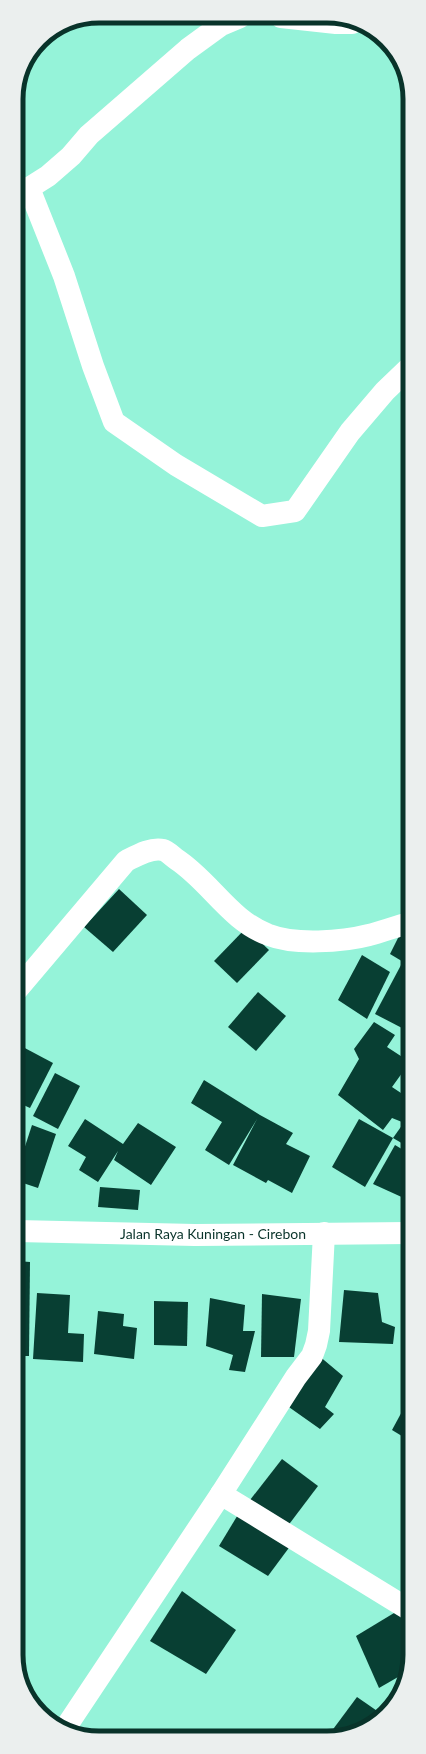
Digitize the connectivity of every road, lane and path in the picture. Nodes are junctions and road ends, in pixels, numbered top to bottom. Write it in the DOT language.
graph roads {
  1 [pos="225,23"];
  2 [pos="23,191"];
  3 [pos="403,374"];
  4 [pos="403,925"];
  5 [pos="23,983"];
  6 [pos="23,1231"];
  7 [pos="403,1233"];
  8 [pos="324,1234"];
  9 [pos="221,1494"];
  10 [pos="403,1606"];
  11 [pos="67,1724"];
  1 -- 2 [label="main road"];
  2 -- 3 [label="main road"];
  4 -- 5 [label="main road"];
  6 -- 8 [label="main road, Jalan Raya Kuningan - Cirebon"];
  7 -- 8 [label="main road, Jalan Raya Kuningan - Cirebon"];
  8 -- 9 [label="main road"];
  9 -- 10 [label="main road"];
  9 -- 11 [label="main road"];
}
